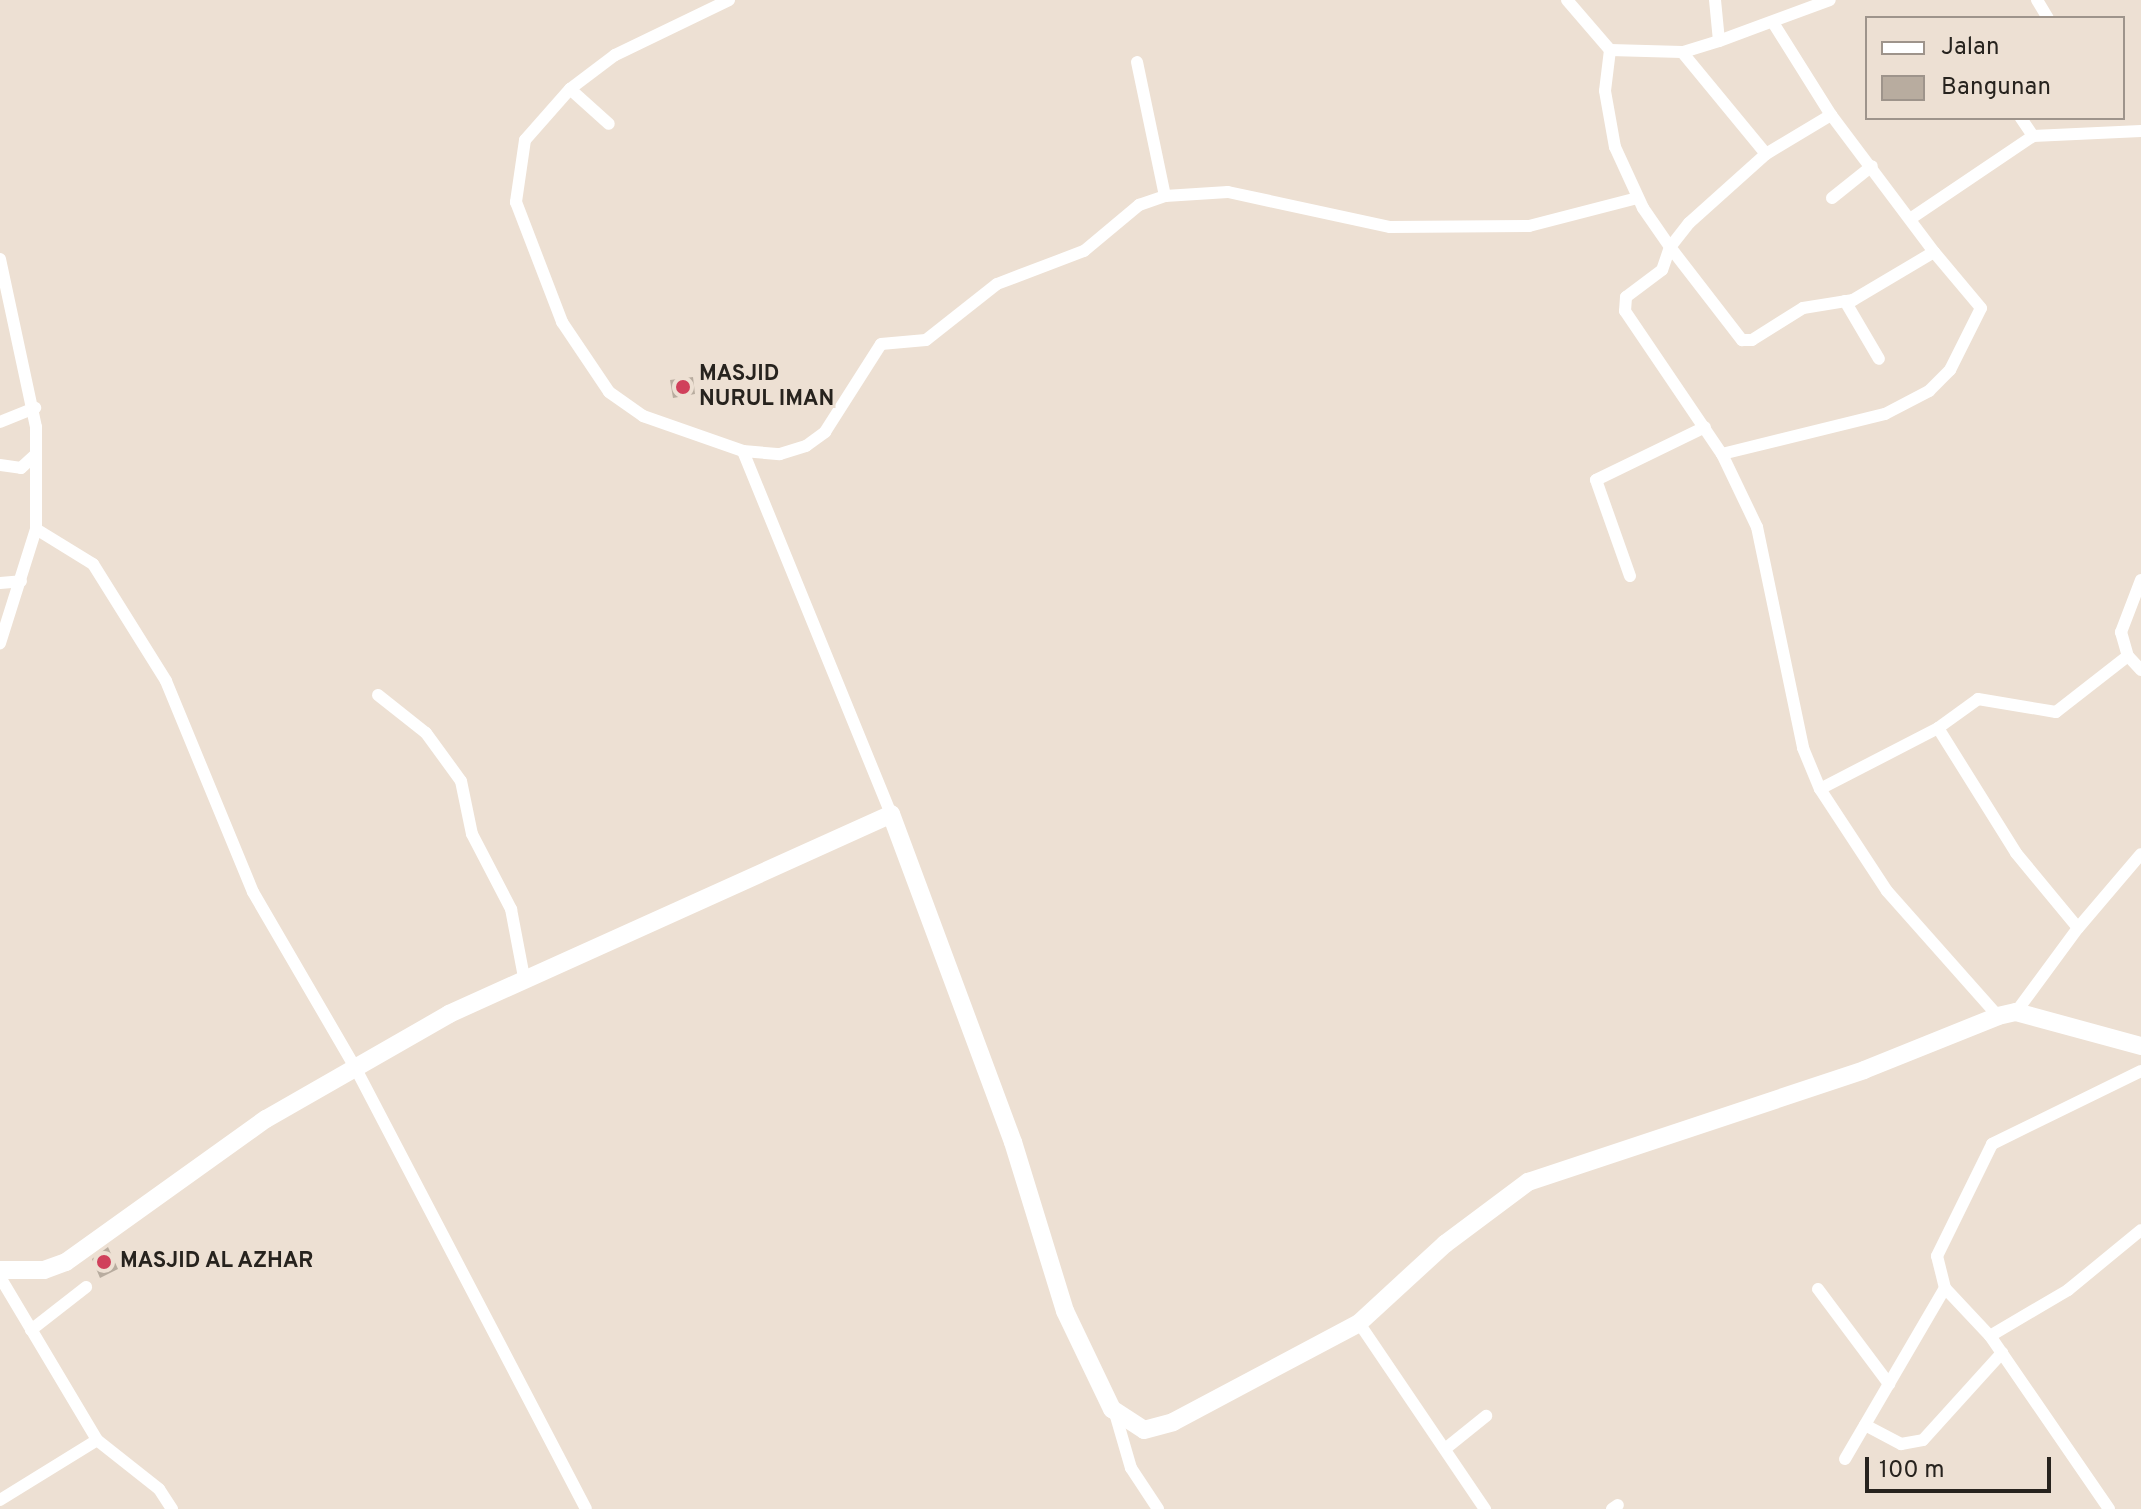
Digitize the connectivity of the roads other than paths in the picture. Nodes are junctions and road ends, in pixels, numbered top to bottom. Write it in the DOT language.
graph roads {
  1 [pos="729,0"];
  2 [pos="1567,0"];
  3 [pos="1715,0"];
  4 [pos="1830,0"];
  5 [pos="1774,24"];
  6 [pos="1719,41"];
  7 [pos="1610,50"];
  8 [pos="1682,52"];
  9 [pos="1137,62"];
  10 [pos="570,89"];
  11 [pos="1831,115"];
  12 [pos="2022,120"];
  13 [pos="609,124"];
  14 [pos="2141,131"];
  15 [pos="2033,136"];
  16 [pos="1766,154"];
  17 [pos="1872,166"];
  18 [pos="1165,196"];
  19 [pos="1637,198"];
  20 [pos="1832,198"];
  21 [pos="1913,217"];
  22 [pos="1670,247"];
  23 [pos="1934,252"];
  24 [pos="0,259"];
  25 [pos="1845,301"];
  26 [pos="1879,359"];
  27 [pos="35,408"];
  28 [pos="0,422"];
  29 [pos="1705,427"];
  30 [pos="743,451"];
  31 [pos="1722,454"];
  32 [pos="35,455"];
  33 [pos="0,465"];
  34 [pos="36,529"];
  35 [pos="1630,576"];
  36 [pos="2141,580"];
  37 [pos="21,581"];
  38 [pos="0,583"];
  39 [pos="0,643"];
  40 [pos="2128,656"];
  41 [pos="2141,670"];
  42 [pos="378,695"];
  43 [pos="1938,728"];
  44 [pos="1820,789"];
  45 [pos="891,814"];
  46 [pos="2141,854"];
  47 [pos="2078,928"];
  48 [pos="524,977"];
  49 [pos="2007,1014"];
  50 [pos="2141,1046"];
  51 [pos="356,1069"];
  52 [pos="2141,1071"];
  53 [pos="2141,1230"];
  54 [pos="0,1270"];
  55 [pos="0,1277"];
  56 [pos="86,1287"];
  57 [pos="1945,1288"];
  58 [pos="1818,1289"];
  59 [pos="1359,1323"];
  60 [pos="31,1330"];
  61 [pos="1990,1336"];
  62 [pos="2002,1353"];
  63 [pos="1889,1384"];
  64 [pos="1115,1413"];
  65 [pos="1486,1416"];
  66 [pos="1865,1425"];
  67 [pos="1144,1430"];
  68 [pos="97,1440"];
  69 [pos="1445,1449"];
  70 [pos="1125,1451"];
  71 [pos="1845,1459"];
  72 [pos="0,1500"];
  73 [pos="168,1507"];
  74 [pos="586,1509"];
  75 [pos="1158,1509"];
  76 [pos="1485,1509"];
  77 [pos="2109,1509"];
  1 -- 10 [label="street"];
  2 -- 7 [label="street"];
  3 -- 6 [label="street"];
  4 -- 5 [label="street"];
  5 -- 6 [label="street"];
  5 -- 11 [label="street"];
  6 -- 8 [label="street"];
  7 -- 8 [label="street"];
  7 -- 19 [label="street"];
  8 -- 16 [label="street"];
  9 -- 18 [label="street"];
  10 -- 13 [label="street"];
  10 -- 30 [label="street"];
  11 -- 16 [label="street"];
  11 -- 17 [label="street"];
  12 -- 15 [label="street"];
  14 -- 15 [label="street"];
  15 -- 21 [label="street"];
  16 -- 22 [label="street"];
  17 -- 20 [label="street"];
  17 -- 21 [label="street"];
  18 -- 19 [label="street"];
  18 -- 30 [label="street"];
  19 -- 22 [label="street"];
  21 -- 23 [label="street"];
  22 -- 25 [label="street"];
  22 -- 29 [label="street"];
  23 -- 25 [label="street"];
  23 -- 31 [label="street"];
  24 -- 27 [label="street"];
  25 -- 26 [label="street"];
  27 -- 28 [label="street"];
  27 -- 32 [label="street"];
  29 -- 31 [label="street"];
  29 -- 35 [label="street"];
  30 -- 45 [label="street"];
  31 -- 44 [label="street"];
  32 -- 33 [label="street"];
  32 -- 34 [label="street"];
  34 -- 37 [label="street"];
  34 -- 51 [label="street"];
  36 -- 40 [label="street"];
  37 -- 38 [label="street"];
  37 -- 39 [label="street"];
  40 -- 41 [label="street"];
  40 -- 43 [label="street"];
  42 -- 48 [label="street"];
  43 -- 44 [label="street"];
  43 -- 47 [label="street"];
  44 -- 49 [label="street"];
  45 -- 48 [label="street"];
  45 -- 64 [label="street"];
  46 -- 47 [label="street"];
  47 -- 49 [label="street"];
  48 -- 51 [label="street"];
  49 -- 50 [label="street"];
  49 -- 59 [label="street"];
  51 -- 54 [label="street"];
  51 -- 74 [label="street"];
  52 -- 57 [label="street"];
  53 -- 61 [label="street"];
  55 -- 60 [label="street"];
  56 -- 60 [label="street"];
  57 -- 61 [label="street"];
  57 -- 63 [label="street"];
  58 -- 63 [label="street"];
  59 -- 67 [label="street"];
  59 -- 69 [label="street"];
  60 -- 68 [label="street"];
  61 -- 62 [label="street"];
  62 -- 66 [label="street"];
  62 -- 77 [label="street"];
  63 -- 66 [label="street"];
  64 -- 67 [label="street"];
  64 -- 70 [label="street"];
  65 -- 69 [label="street"];
  66 -- 71 [label="street"];
  67 -- 70 [label="street"];
  68 -- 72 [label="street"];
  68 -- 73 [label="street"];
  69 -- 76 [label="street"];
  70 -- 75 [label="street"];
}
